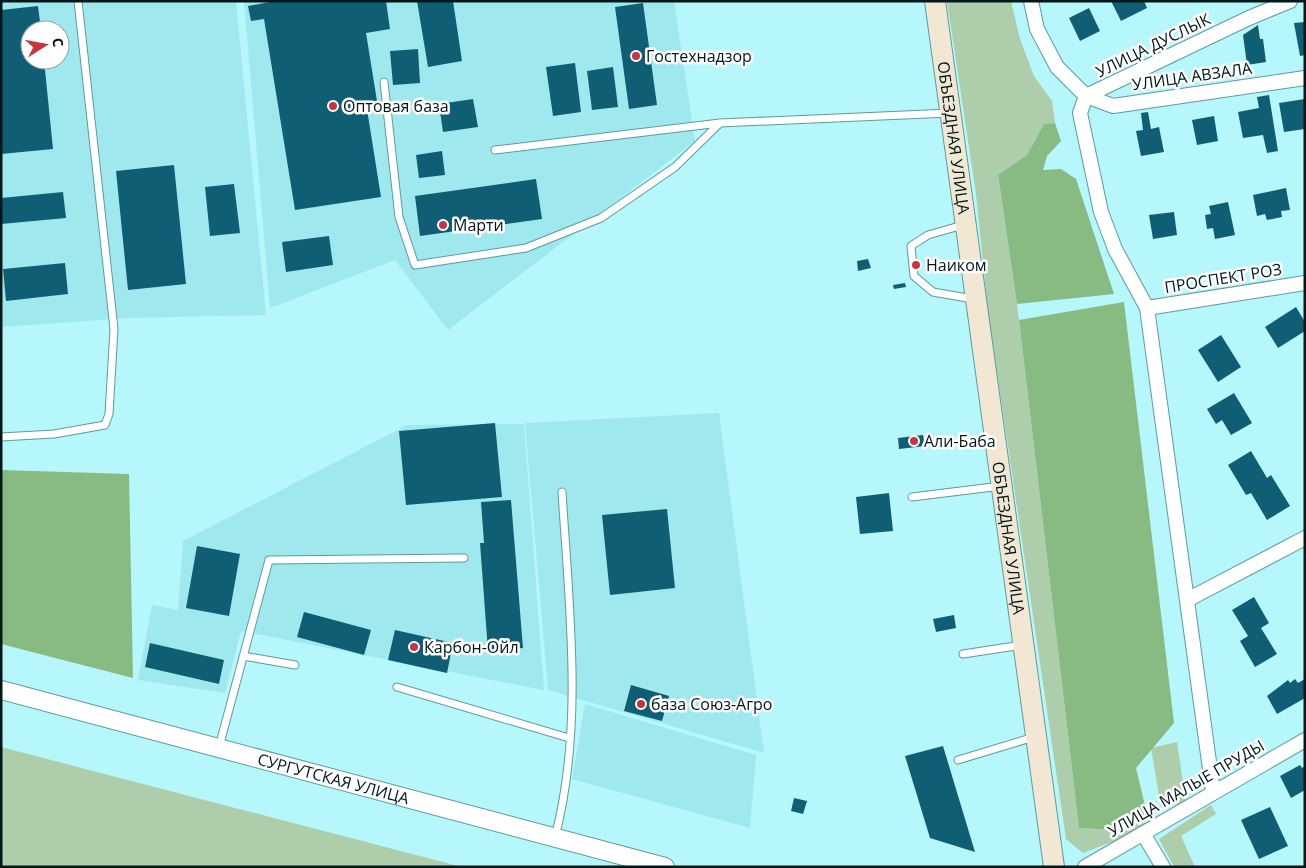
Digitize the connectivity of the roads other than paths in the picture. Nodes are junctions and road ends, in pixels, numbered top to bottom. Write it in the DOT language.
graph roads {
  1 [pos="78,1"];
  2 [pos="935,1"];
  3 [pos="1031,1"];
  4 [pos="1290,1"];
  5 [pos="1068,78"];
  6 [pos="1305,78"];
  7 [pos="384,82"];
  8 [pos="1086,96"];
  9 [pos="950,113"];
  10 [pos="1080,113"];
  11 [pos="720,122"];
  12 [pos="495,150"];
  13 [pos="966,225"];
  14 [pos="1305,283"];
  15 [pos="976,299"];
  16 [pos="1146,308"];
  17 [pos="1,437"];
  18 [pos="1002,486"];
  19 [pos="562,492"];
  20 [pos="912,497"];
  21 [pos="1305,538"];
  22 [pos="464,558"];
  23 [pos="1187,600"];
  24 [pos="1024,644"];
  25 [pos="963,654"];
  26 [pos="243,656"];
  27 [pos="296,665"];
  28 [pos="397,687"];
  29 [pos="1,690"];
  30 [pos="1036,736"];
  31 [pos="569,738"];
  32 [pos="1305,740"];
  33 [pos="219,748"];
  34 [pos="958,760"];
  35 [pos="1214,791"];
  36 [pos="1144,835"];
  37 [pos="555,837"];
  38 [pos="665,867"];
  39 [pos="1054,867"];
  40 [pos="1085,867"];
  41 [pos="1163,867"];
  1 -- 17 [label="lane"];
  2 -- 9 [label="main road, ОБЪЕЗДНАЯ УЛИЦА"];
  3 -- 5 [label="street"];
  4 -- 8 [label="street, УЛИЦА ДУСЛЫК"];
  5 -- 8 [label="street"];
  5 -- 10 [label="street"];
  6 -- 8 [label="street, УЛИЦА АВЗАЛА"];
  7 -- 11 [label="lane"];
  8 -- 10 [label="street"];
  9 -- 11 [label="lane"];
  9 -- 13 [label="main road, ОБЪЕЗДНАЯ УЛИЦА"];
  10 -- 16 [label="street"];
  11 -- 12 [label="lane"];
  13 -- 15 [label="main road, ОБЪЕЗДНАЯ УЛИЦА"];
  13 -- 15 [label="lane"];
  14 -- 16 [label="street, ПРОСПЕКТ РОЗ"];
  15 -- 18 [label="main road, ОБЪЕЗДНАЯ УЛИЦА"];
  16 -- 23 [label="street"];
  18 -- 20 [label="lane"];
  18 -- 24 [label="main road, ОБЪЕЗДНАЯ УЛИЦА"];
  19 -- 31 [label="lane"];
  21 -- 23 [label="street"];
  22 -- 26 [label="lane"];
  23 -- 35 [label="street"];
  24 -- 25 [label="lane"];
  24 -- 30 [label="main road, ОБЪЕЗДНАЯ УЛИЦА"];
  26 -- 27 [label="lane"];
  26 -- 33 [label="lane"];
  28 -- 31 [label="lane"];
  29 -- 33 [label="street, СУРГУТСКАЯ УЛИЦА"];
  30 -- 34 [label="lane"];
  30 -- 39 [label="main road, ОБЪЕЗДНАЯ УЛИЦА"];
  31 -- 37 [label="lane"];
  32 -- 35 [label="street, УЛИЦА МАЛЫЕ ПРУДЫ"];
  33 -- 37 [label="street, СУРГУТСКАЯ УЛИЦА"];
  35 -- 36 [label="street, УЛИЦА МАЛЫЕ ПРУДЫ"];
  36 -- 40 [label="street, УЛИЦА МАЛЫЕ ПРУДЫ"];
  36 -- 41 [label="street"];
  37 -- 38 [label="street, СУРГУТСКАЯ УЛИЦА"];
}
